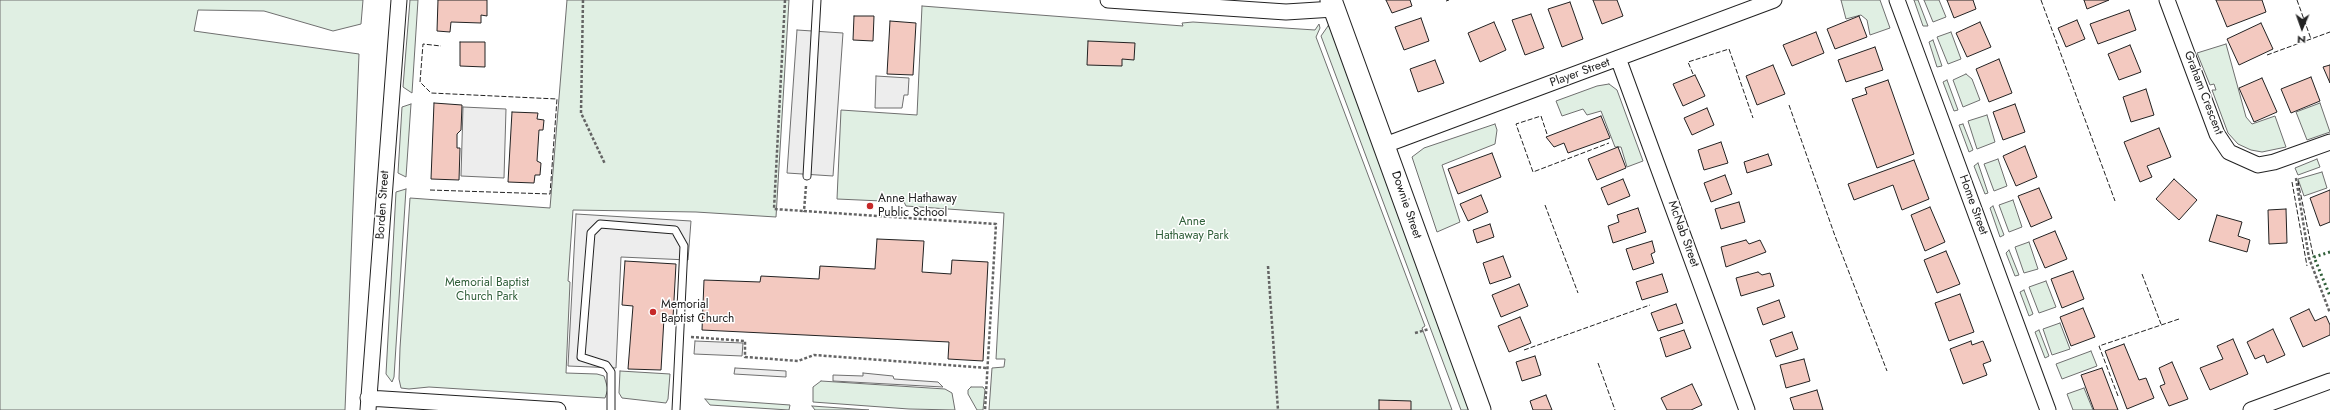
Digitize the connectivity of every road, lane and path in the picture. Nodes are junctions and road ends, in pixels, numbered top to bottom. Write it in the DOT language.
graph roads {
  1 [pos="399,0"];
  2 [pos="584,0"];
  3 [pos="785,0"];
  4 [pos="817,0"];
  5 [pos="1108,0"];
  6 [pos="1774,0"];
  7 [pos="1897,0"];
  8 [pos="2167,0"];
  9 [pos="1333,4"];
  10 [pos="1618,58"];
  11 [pos="2330,142"];
  12 [pos="1385,145"];
  13 [pos="605,164"];
  14 [pos="807,176"];
  15 [pos="2296,178"];
  16 [pos="804,211"];
  17 [pos="1268,266"];
  18 [pos="2330,314"];
  19 [pos="1429,329"];
  20 [pos="1415,333"];
  21 [pos="680,336"];
  22 [pos="987,368"];
  23 [pos="2330,381"];
  24 [pos="368,404"];
  25 [pos="518,408"];
  26 [pos="558,410"];
  27 [pos="610,410"];
  28 [pos="676,410"];
  29 [pos="985,410"];
  30 [pos="1278,410"];
  31 [pos="1480,410"];
  32 [pos="1747,410"];
  33 [pos="2048,410"];
  34 [pos="2251,410"];
  1 -- 24 [label="street, Borden Street"];
  2 -- 13 [label="path"];
  3 -- 16 [label="path"];
  4 -- 14 [label="lane"];
  5 -- 9 [label="street"];
  6 -- 10 [label="street, Player Street"];
  7 -- 33 [label="street, Home Street"];
  8 -- 11 [label="street, Graham Crescent"];
  9 -- 12 [label="main road, Downie Street"];
  10 -- 12 [label="street, Player Street"];
  10 -- 32 [label="street, McNab Street"];
  12 -- 31 [label="main road, Downie Street"];
  14 -- 16 [label="path"];
  15 -- 18 [label="path"];
  16 -- 22 [label="path"];
  17 -- 30 [label="path"];
  19 -- 20 [label="path"];
  21 -- 22 [label="path"];
  21 -- 27 [label="lane"];
  21 -- 28 [label="lane"];
  22 -- 29 [label="path"];
  23 -- 34 [label="street"];
  24 -- 25 [label="street"];
  25 -- 26 [label="street"];
}
